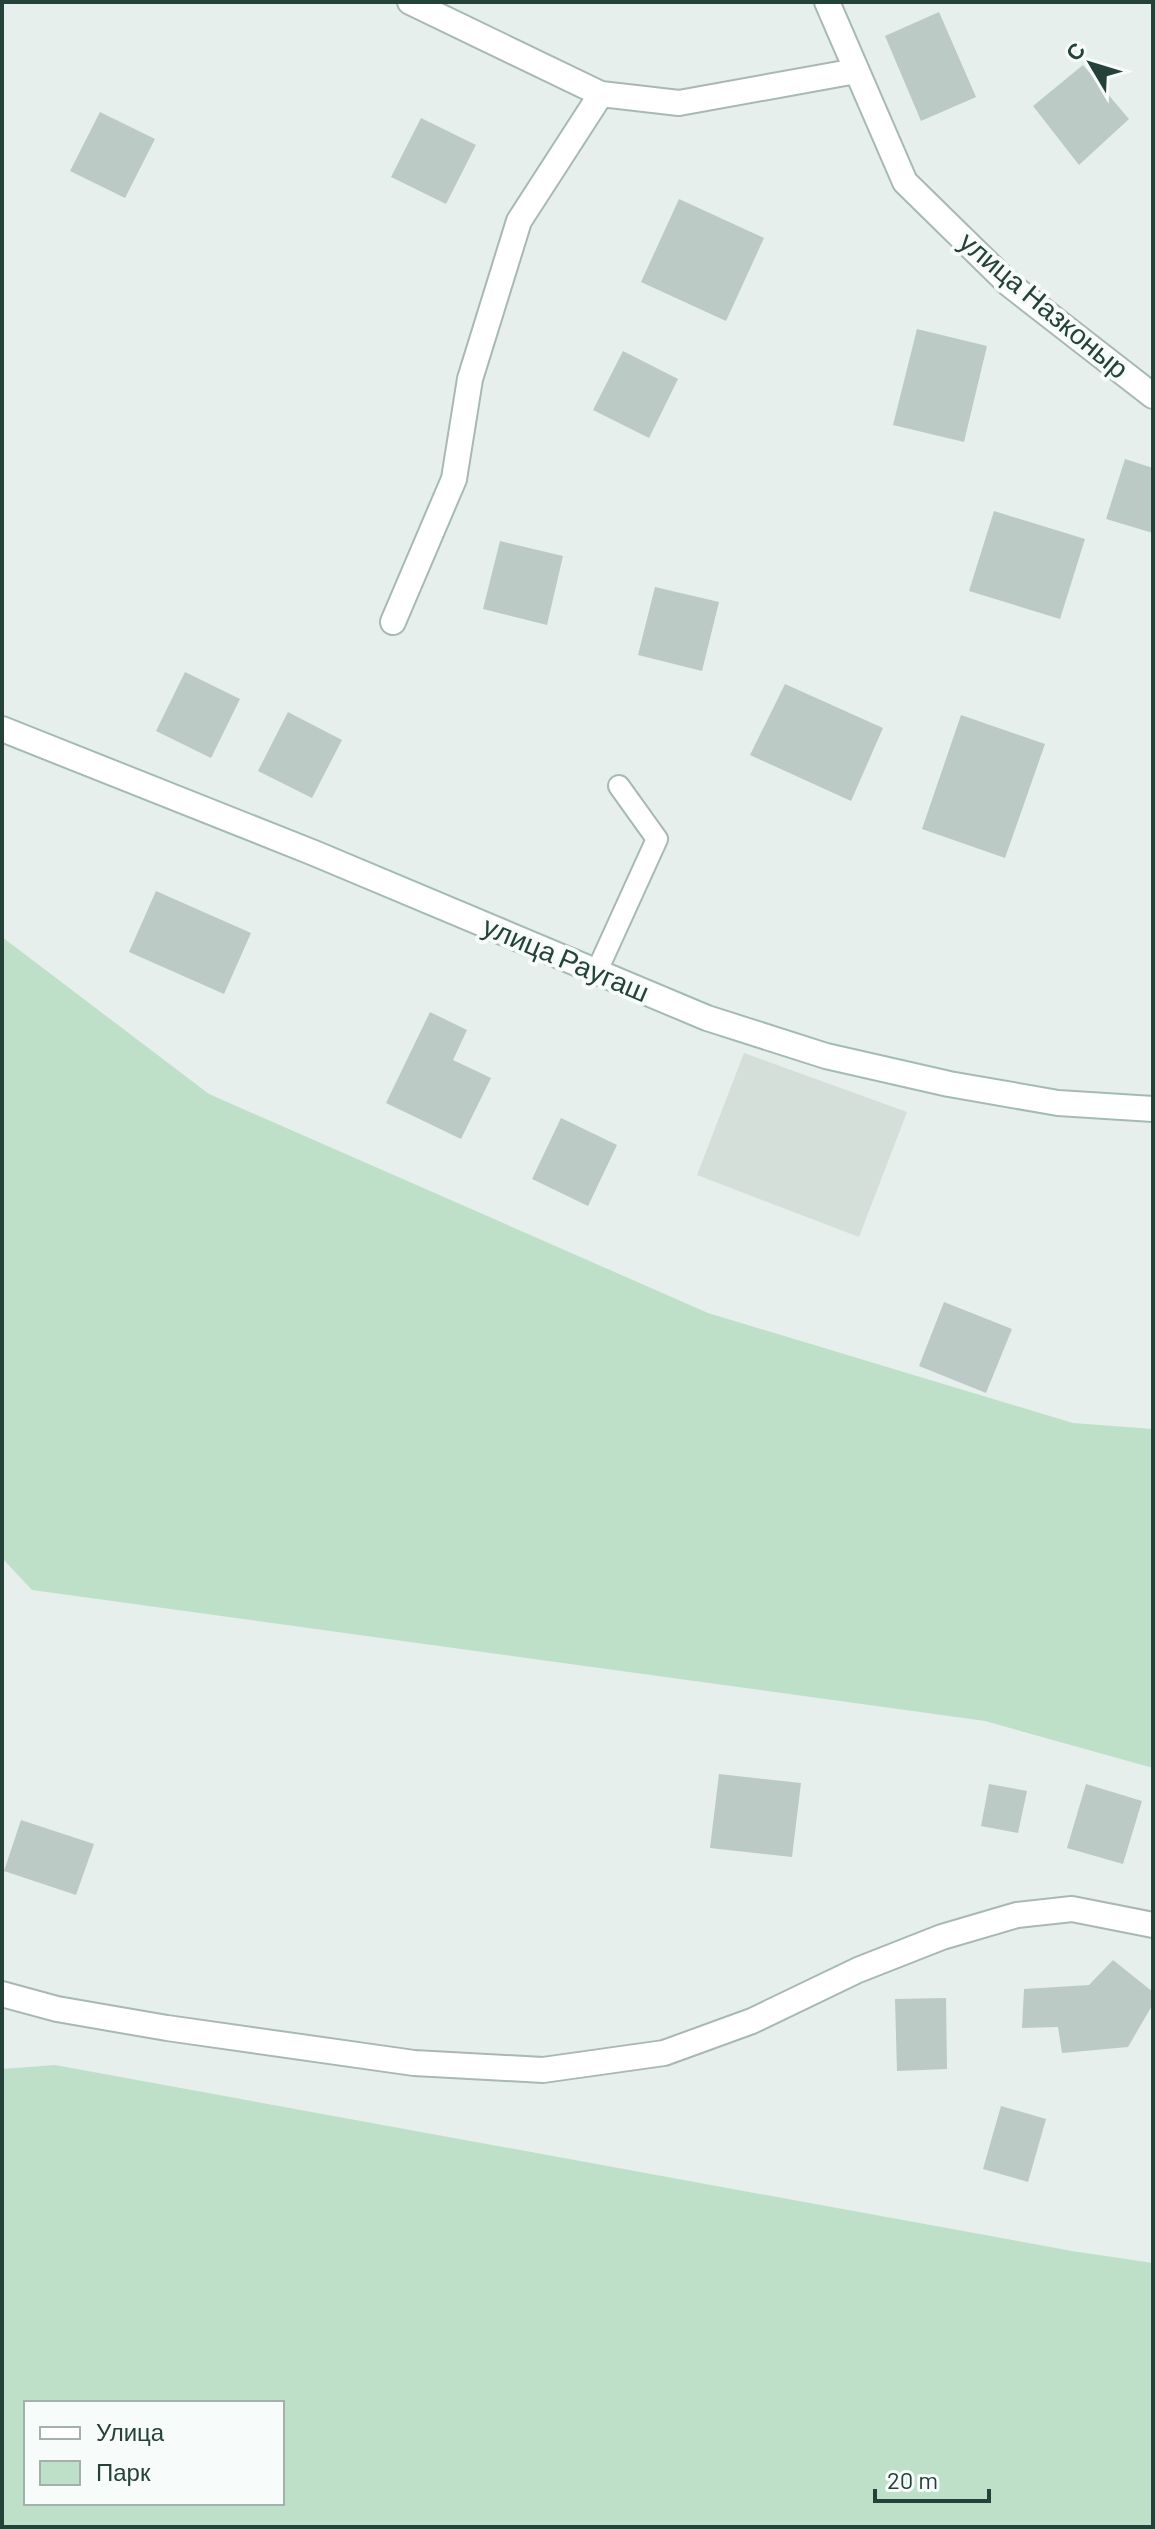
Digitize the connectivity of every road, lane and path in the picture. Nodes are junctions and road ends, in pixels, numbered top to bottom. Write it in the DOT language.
graph roads {
  1 [pos="410,2"];
  2 [pos="827,2"];
  3 [pos="856,71"];
  4 [pos="601,94"];
  5 [pos="1153,396"];
  6 [pos="393,622"];
  7 [pos="2,729"];
  8 [pos="619,786"];
  9 [pos="596,973"];
  10 [pos="1153,1109"];
  11 [pos="1153,1925"];
  12 [pos="2,1994"];
  1 -- 4 [label="street"];
  2 -- 3 [label="street, улица Назконыр"];
  3 -- 4 [label="street"];
  3 -- 5 [label="street, улица Назконыр"];
  4 -- 6 [label="street"];
  7 -- 9 [label="street, улица Раугаш"];
  8 -- 9 [label="lane"];
  9 -- 10 [label="street, улица Раугаш"];
  11 -- 12 [label="street"];
}
